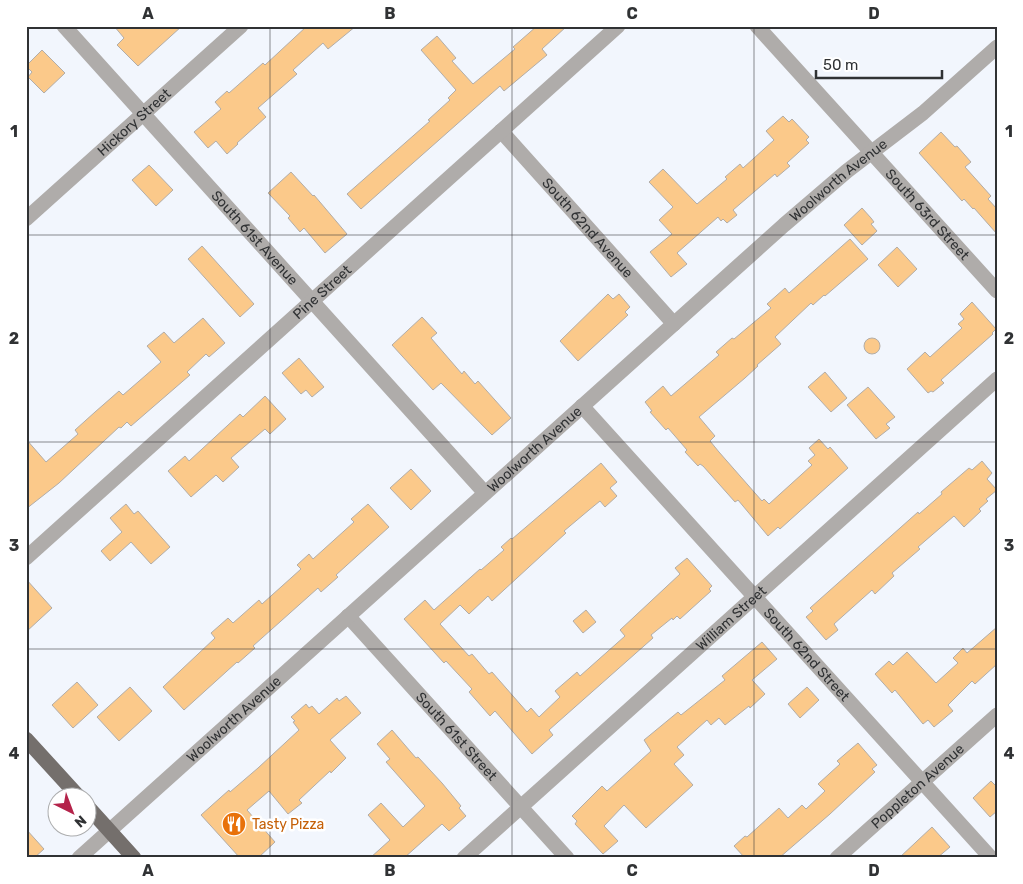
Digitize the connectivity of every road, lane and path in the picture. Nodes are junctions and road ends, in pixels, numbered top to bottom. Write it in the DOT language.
graph roads {
  1 [pos="64,26"];
  2 [pos="241,26"];
  3 [pos="618,26"];
  4 [pos="757,26"];
  5 [pos="997,47"];
  6 [pos="143,114"];
  7 [pos="501,131"];
  8 [pos="871,152"];
  9 [pos="26,219"];
  10 [pos="997,291"];
  11 [pos="312,301"];
  12 [pos="674,324"];
  13 [pos="997,379"];
  14 [pos="582,406"];
  15 [pos="485,493"];
  16 [pos="26,558"];
  17 [pos="755,596"];
  18 [pos="348,616"];
  19 [pos="997,715"];
  20 [pos="26,739"];
  21 [pos="922,781"];
  22 [pos="69,786"];
  23 [pos="520,806"];
  24 [pos="98,818"];
  25 [pos="109,830"];
  26 [pos="79,858"];
  27 [pos="134,858"];
  28 [pos="464,858"];
  29 [pos="567,858"];
  30 [pos="838,858"];
  31 [pos="991,858"];
  1 -- 6 [label="street, South 61st Avenue"];
  2 -- 6 [label="street, Hickory Street"];
  3 -- 7 [label="street, Pine Street"];
  4 -- 8 [label="street, South 63rd Street"];
  5 -- 8 [label="street, Woolworth Avenue"];
  6 -- 9 [label="street, Hickory Street"];
  6 -- 11 [label="street, South 61st Avenue"];
  7 -- 11 [label="street, Pine Street"];
  7 -- 12 [label="street, South 62nd Avenue"];
  8 -- 10 [label="street, South 63rd Street"];
  8 -- 12 [label="street, Woolworth Avenue"];
  11 -- 15 [label="street, South 61st Avenue"];
  11 -- 16 [label="street, Pine Street"];
  12 -- 14 [label="street, Woolworth Avenue"];
  13 -- 17 [label="street, William Street"];
  14 -- 15 [label="street, Woolworth Avenue"];
  14 -- 17 [label="street, South 62nd Street"];
  15 -- 18 [label="street, Woolworth Avenue"];
  17 -- 21 [label="street, South 62nd Street"];
  17 -- 23 [label="street, William Street"];
  18 -- 23 [label="street, South 61st Street"];
  18 -- 25 [label="street, Woolworth Avenue"];
  19 -- 21 [label="street, Poppleton Avenue"];
  20 -- 22 [label="main road"];
  21 -- 30 [label="street, Poppleton Avenue"];
  21 -- 31 [label="street, South 62nd Street"];
  23 -- 28 [label="street, William Street"];
  23 -- 29 [label="street, South 61st Street"];
  24 -- 25 [label="main road"];
  25 -- 26 [label="street, Woolworth Avenue"];
  25 -- 27 [label="main road"];
}
